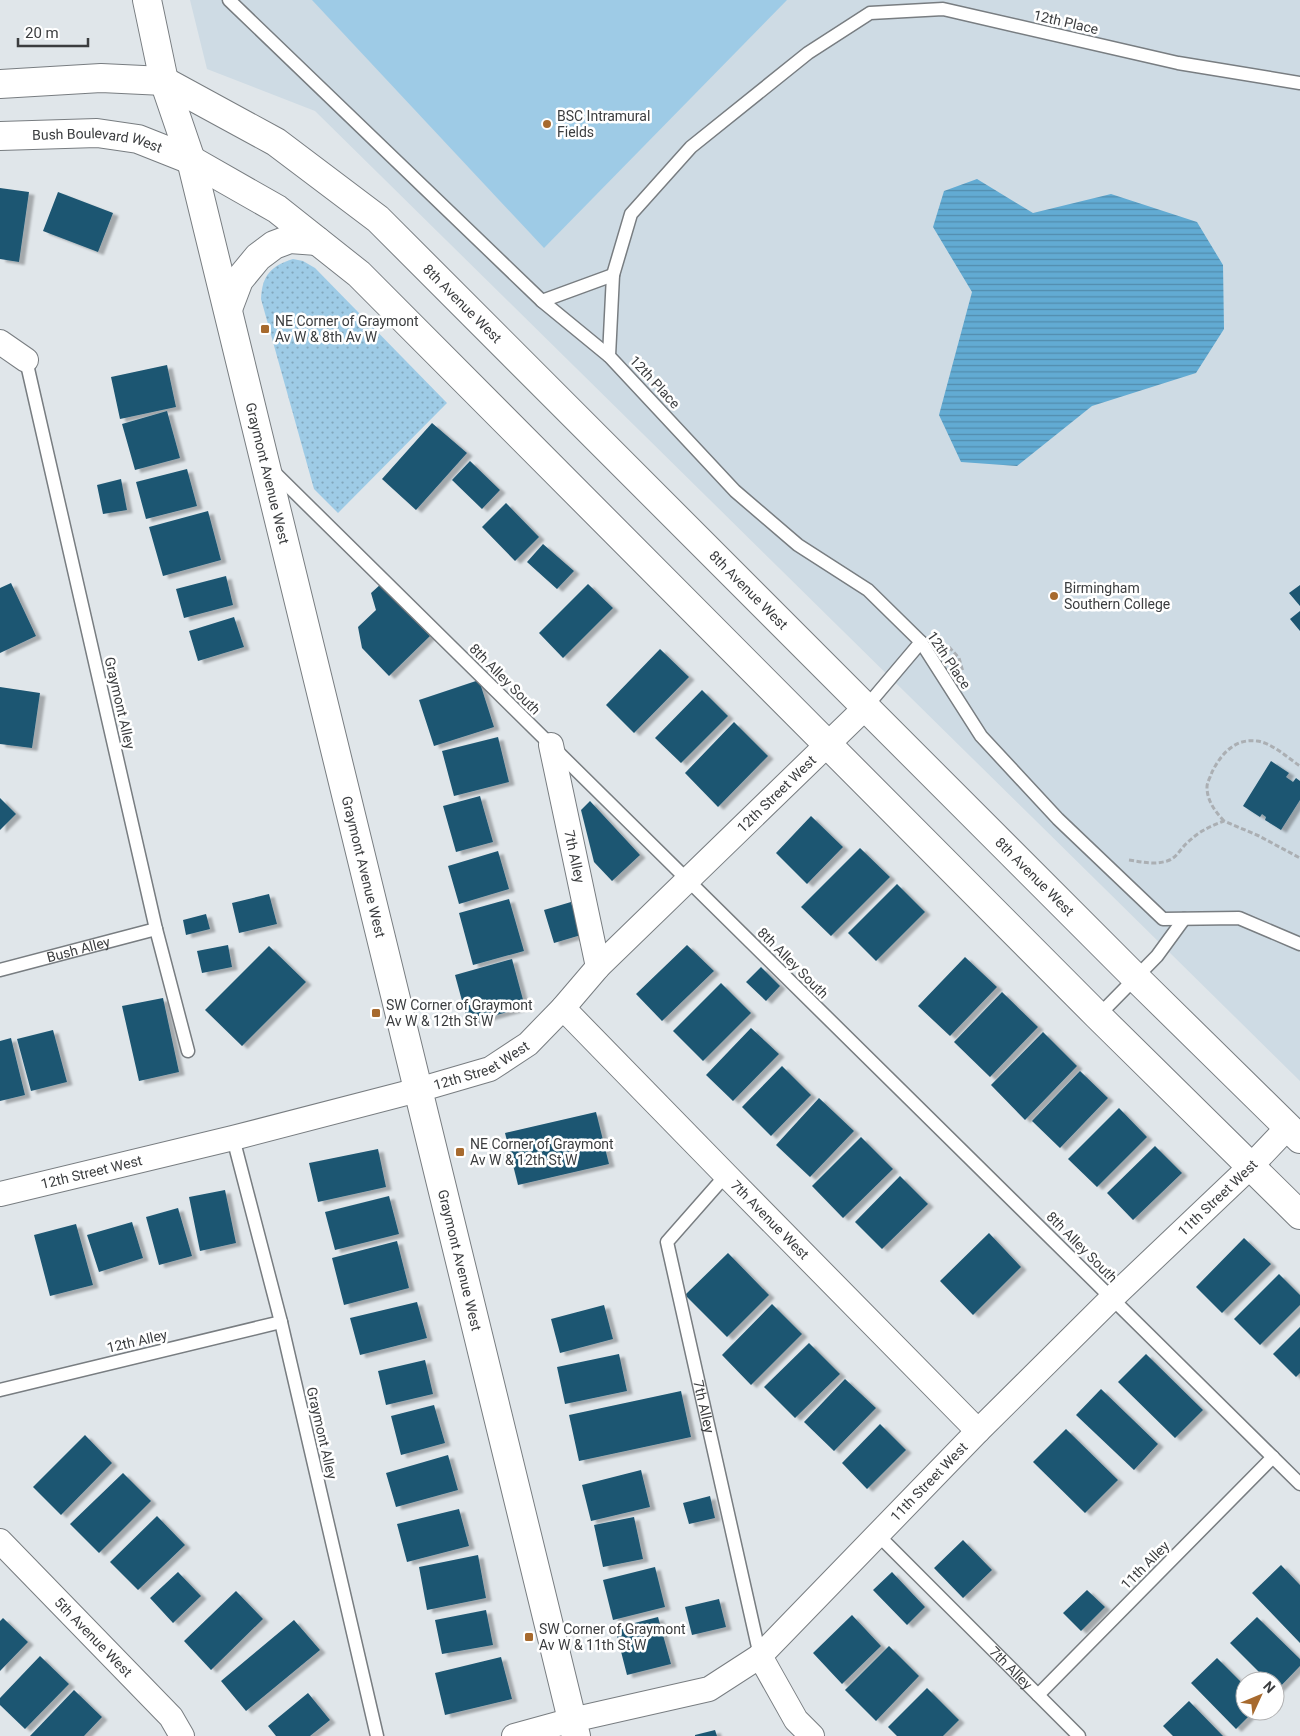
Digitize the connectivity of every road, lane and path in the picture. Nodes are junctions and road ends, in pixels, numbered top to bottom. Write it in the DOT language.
graph roads {
  1 [pos="147,0"];
  2 [pos="229,0"];
  3 [pos="164,81"];
  4 [pos="1300,83"];
  5 [pos="0,84"];
  6 [pos="0,136"];
  7 [pos="191,160"];
  8 [pos="317,241"];
  9 [pos="613,275"];
  10 [pos="542,301"];
  11 [pos="228,309"];
  12 [pos="0,342"];
  13 [pos="609,356"];
  14 [pos="26,360"];
  15 [pos="266,464"];
  16 [pos="921,642"];
  17 [pos="949,647"];
  18 [pos="963,674"];
  19 [pos="866,707"];
  20 [pos="828,744"];
  21 [pos="551,745"];
  22 [pos="1300,766"];
  23 [pos="1224,821"];
  24 [pos="1121,858"];
  25 [pos="1300,858"];
  26 [pos="688,880"];
  27 [pos="1184,919"];
  28 [pos="156,929"];
  29 [pos="1300,944"];
  30 [pos="598,967"];
  31 [pos="0,970"];
  32 [pos="1135,977"];
  33 [pos="563,1008"];
  34 [pos="1098,1016"];
  35 [pos="188,1051"];
  36 [pos="418,1090"];
  37 [pos="1294,1133"];
  38 [pos="233,1138"];
  39 [pos="1251,1166"];
  40 [pos="726,1175"];
  41 [pos="0,1194"];
  42 [pos="1300,1215"];
  43 [pos="1112,1298"];
  44 [pos="281,1322"];
  45 [pos="0,1390"];
  46 [pos="978,1431"];
  47 [pos="1273,1457"];
  48 [pos="1300,1484"];
  49 [pos="878,1535"];
  50 [pos="0,1541"];
  51 [pos="760,1656"];
  52 [pos="1038,1695"];
  53 [pos="574,1728"];
  54 [pos="802,1731"];
  55 [pos="182,1736"];
  56 [pos="377,1736"];
  57 [pos="514,1736"];
  58 [pos="1079,1736"];
  1 -- 3 [label="main road, Graymont Avenue West"];
  2 -- 10 [label="lane"];
  3 -- 5 [label="main road"];
  3 -- 7 [label="main road, Graymont Avenue West"];
  3 -- 19 [label="main road, 8th Avenue West"];
  4 -- 9 [label="lane, 12th Place"];
  6 -- 7 [label="main road, Bush Boulevard West"];
  7 -- 8 [label="main road"];
  7 -- 11 [label="main road, Graymont Avenue West"];
  8 -- 11 [label="main road"];
  8 -- 20 [label="main road"];
  9 -- 10 [label="lane"];
  9 -- 13 [label="lane, 12th Place"];
  10 -- 13 [label="lane"];
  11 -- 15 [label="main road, Graymont Avenue West"];
  12 -- 14 [label="street"];
  13 -- 16 [label="lane, 12th Place"];
  14 -- 28 [label="lane, Graymont Alley"];
  15 -- 21 [label="lane, 8th Alley South"];
  15 -- 36 [label="main road, Graymont Avenue West"];
  16 -- 19 [label="lane"];
  16 -- 27 [label="lane, 12th Place"];
  17 -- 18 [label="path"];
  19 -- 20 [label="street, 12th Street West"];
  19 -- 32 [label="main road, 8th Avenue West"];
  20 -- 26 [label="street, 12th Street West"];
  20 -- 34 [label="main road"];
  21 -- 26 [label="lane, 8th Alley South"];
  21 -- 30 [label="street, 7th Alley"];
  22 -- 23 [label="path"];
  23 -- 24 [label="path"];
  23 -- 25 [label="path"];
  26 -- 30 [label="street, 12th Street West"];
  26 -- 43 [label="lane, 8th Alley South"];
  27 -- 29 [label="lane, 12th Place"];
  27 -- 32 [label="lane"];
  28 -- 31 [label="lane, Bush Alley"];
  28 -- 35 [label="lane, Graymont Alley"];
  30 -- 33 [label="street, 12th Street West"];
  32 -- 34 [label="lane"];
  32 -- 37 [label="main road, 8th Avenue West"];
  33 -- 36 [label="street, 12th Street West"];
  33 -- 40 [label="street, 7th Avenue West"];
  34 -- 39 [label="main road"];
  36 -- 38 [label="street, 12th Street West"];
  36 -- 53 [label="main road, Graymont Avenue West"];
  37 -- 39 [label="street, 11th Street West"];
  38 -- 41 [label="street, 12th Street West"];
  38 -- 44 [label="lane, Graymont Alley"];
  39 -- 42 [label="main road"];
  39 -- 43 [label="street, 11th Street West"];
  40 -- 46 [label="street, 7th Avenue West"];
  40 -- 51 [label="lane, 7th Alley"];
  43 -- 46 [label="street, 11th Street West"];
  43 -- 47 [label="lane, 8th Alley South"];
  44 -- 45 [label="lane, 12th Alley"];
  44 -- 56 [label="lane, Graymont Alley"];
  46 -- 49 [label="street, 11th Street West"];
  47 -- 48 [label="lane, 8th Alley South"];
  47 -- 52 [label="lane, 11th Alley"];
  49 -- 51 [label="street, 11th Street West"];
  49 -- 52 [label="lane, 7th Alley"];
  50 -- 55 [label="street, 5th Avenue West"];
  51 -- 53 [label="street, 11th Street West"];
  51 -- 54 [label="street"];
  52 -- 58 [label="lane, 7th Alley"];
  53 -- 57 [label="street, 11th Street West"];
}
